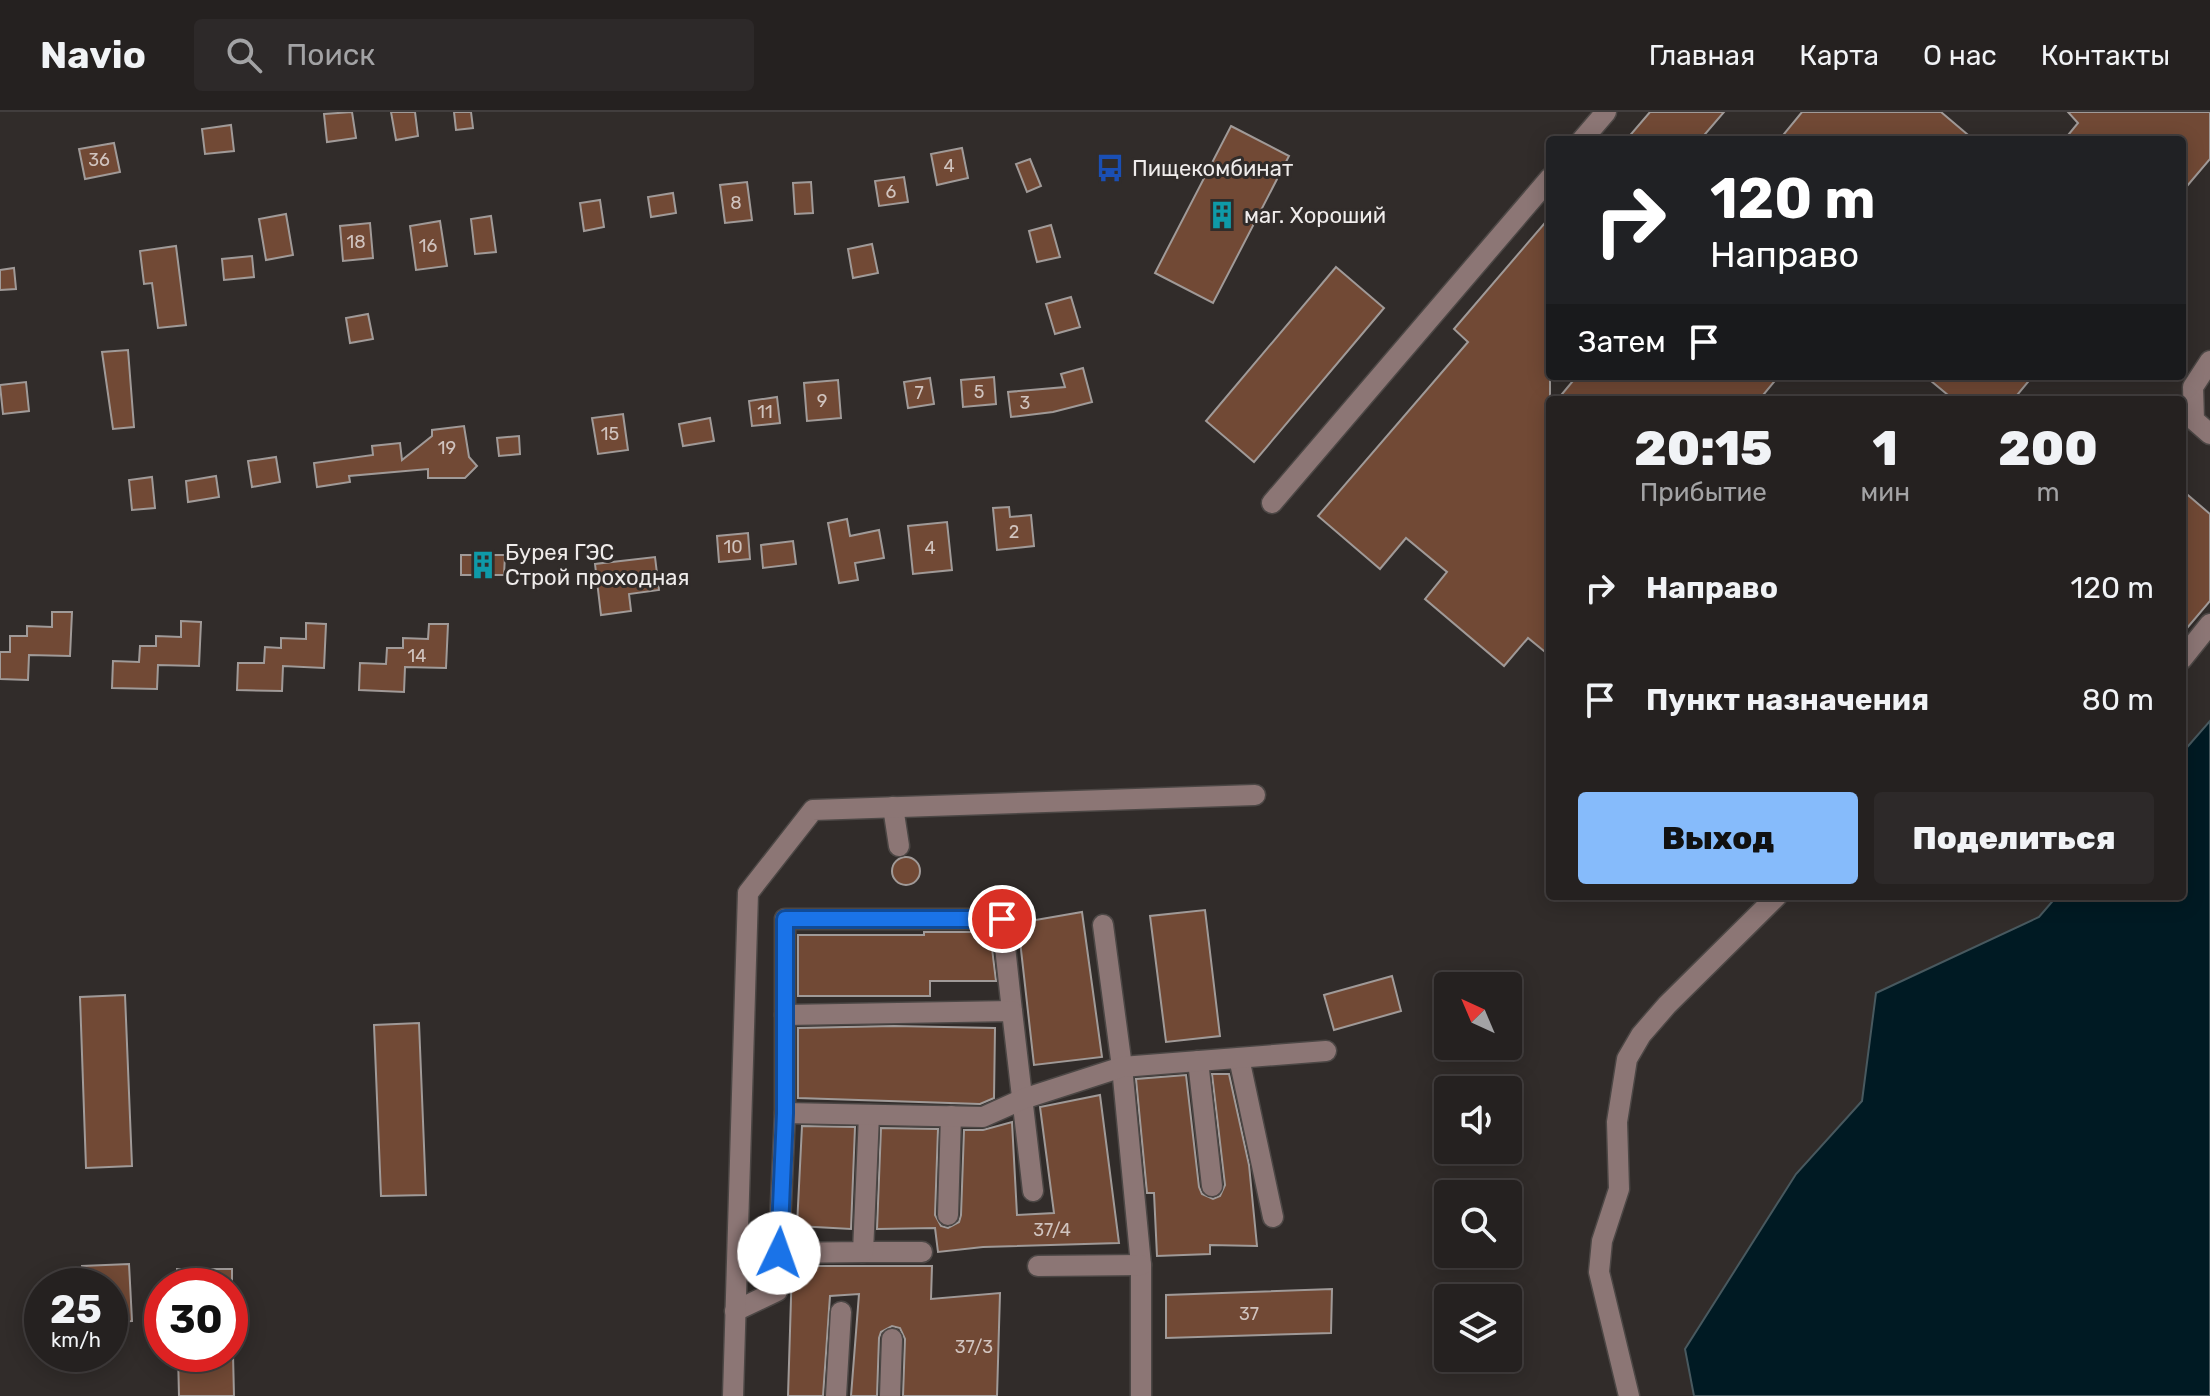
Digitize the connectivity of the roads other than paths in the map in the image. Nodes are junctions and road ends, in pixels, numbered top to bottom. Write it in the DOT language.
graph roads {
  1 [pos="1606,112"];
  2 [pos="1585,136"];
  3 [pos="1546,183"];
  4 [pos="2210,361"];
  5 [pos="2210,434"];
  6 [pos="1272,503"];
  7 [pos="2210,624"];
  8 [pos="2186,654"];
  9 [pos="1255,795"];
  10 [pos="893,807"];
  11 [pos="899,846"];
  12 [pos="1773,900"];
  13 [pos="1103,925"];
  14 [pos="1012,1011"];
  15 [pos="785,1015"];
  16 [pos="1326,1051"];
  17 [pos="1239,1058"];
  18 [pos="1198,1061"];
  19 [pos="1122,1067"];
  20 [pos="1023,1099"];
  21 [pos="785,1113"];
  22 [pos="869,1115"];
  23 [pos="951,1116"];
  24 [pos="1212,1186"];
  25 [pos="1033,1191"];
  26 [pos="948,1215"];
  27 [pos="1273,1217"];
  28 [pos="863,1252"];
  29 [pos="922,1252"];
  30 [pos="779,1253"];
  31 [pos="1141,1265"];
  32 [pos="1038,1266"];
  33 [pos="735,1311"];
  34 [pos="841,1312"];
  35 [pos="892,1339"];
  36 [pos="733,1396"];
  37 [pos="836,1396"];
  38 [pos="890,1396"];
  39 [pos="1141,1396"];
  40 [pos="1629,1396"];
  1 -- 2 [label="street"];
  3 -- 6 [label="street"];
  4 -- 5 [label="street"];
  7 -- 8 [label="street"];
  9 -- 10 [label="street"];
  10 -- 11 [label="street"];
  10 -- 33 [label="street"];
  12 -- 40 [label="street"];
  13 -- 19 [label="street"];
  14 -- 15 [label="street"];
  14 -- 15 [label="street"];
  14 -- 20 [label="street"];
  15 -- 21 [label="street"];
  16 -- 17 [label="street"];
  17 -- 18 [label="street"];
  17 -- 27 [label="street"];
  18 -- 19 [label="street"];
  18 -- 24 [label="street"];
  19 -- 20 [label="street"];
  19 -- 31 [label="street"];
  20 -- 23 [label="street"];
  20 -- 25 [label="street"];
  21 -- 22 [label="street"];
  21 -- 30 [label="street"];
  22 -- 23 [label="street"];
  22 -- 28 [label="street"];
  23 -- 26 [label="street"];
  28 -- 29 [label="street"];
  28 -- 30 [label="street"];
  30 -- 33 [label="street"];
  31 -- 32 [label="street"];
  31 -- 39 [label="street"];
  33 -- 36 [label="street"];
  34 -- 37 [label="street"];
  35 -- 38 [label="street"];
}
